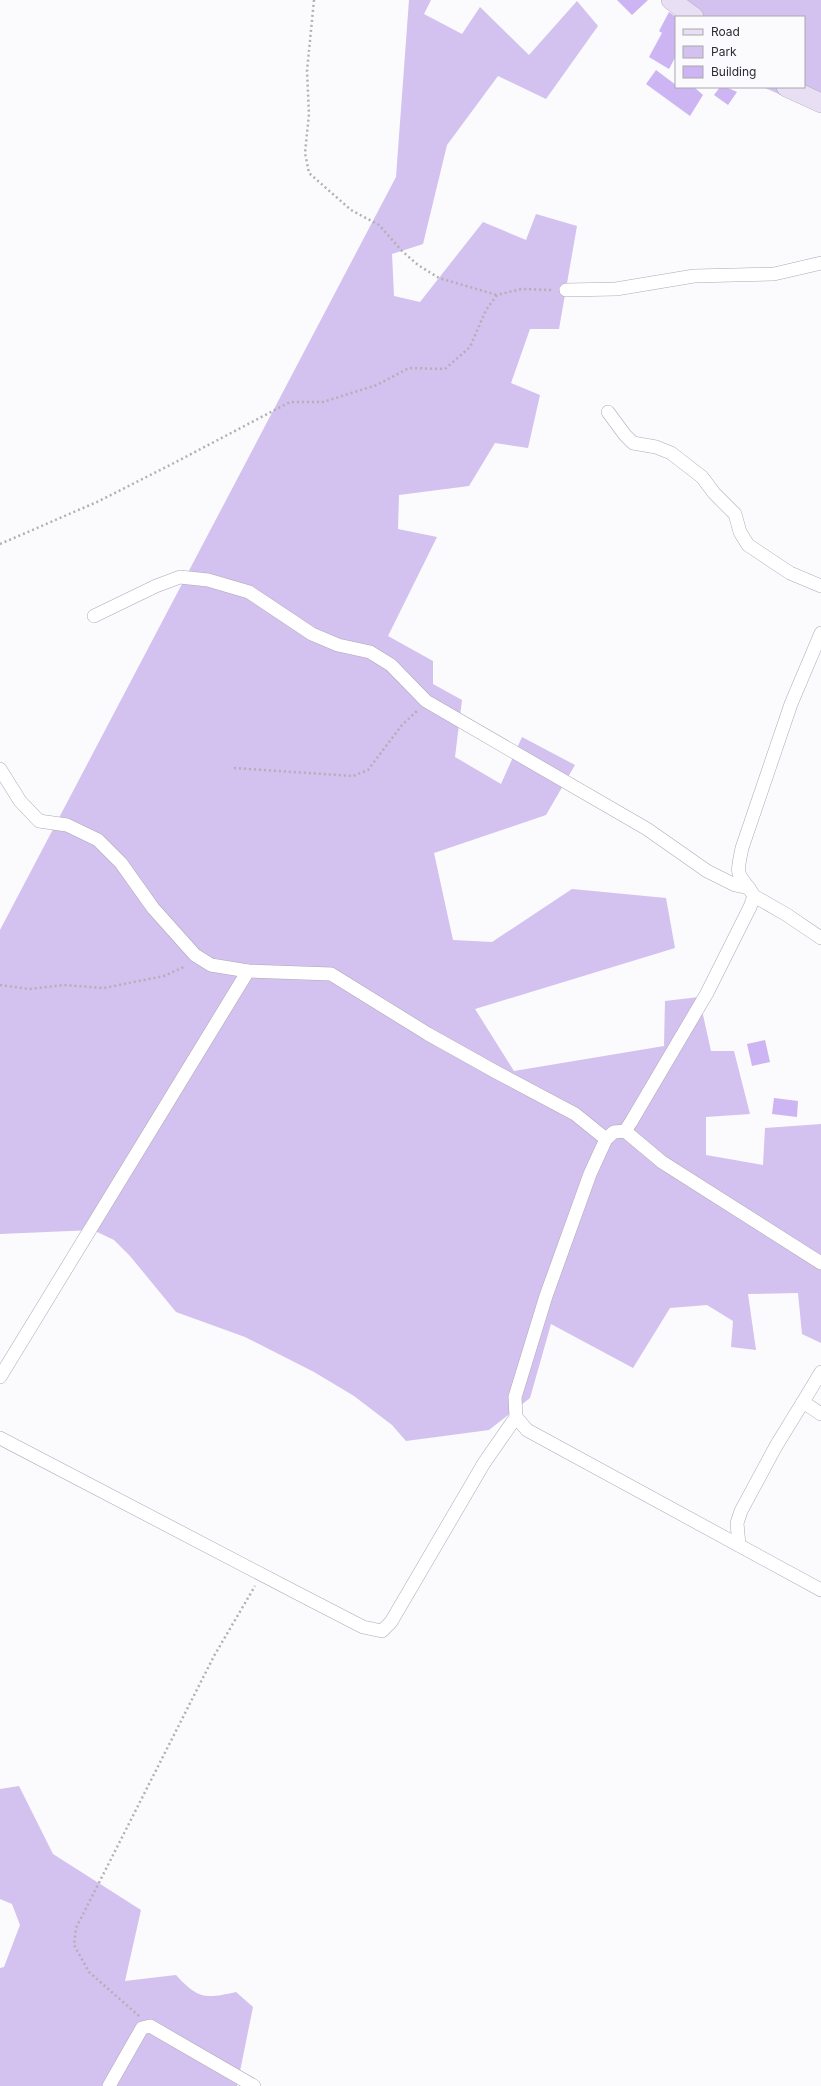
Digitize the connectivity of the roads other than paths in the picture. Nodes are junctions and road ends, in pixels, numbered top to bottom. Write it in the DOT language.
graph roads {
  1 [pos="671,0"];
  2 [pos="693,16"];
  3 [pos="788,88"];
  4 [pos="821,103"];
  5 [pos="821,263"];
  6 [pos="566,290"];
  7 [pos="608,412"];
  8 [pos="821,586"];
  9 [pos="94,616"];
  10 [pos="821,633"];
  11 [pos="0,769"];
  12 [pos="752,892"];
  13 [pos="821,938"];
  14 [pos="248,971"];
  15 [pos="625,1130"];
  16 [pos="606,1139"];
  17 [pos="821,1263"];
  18 [pos="821,1372"];
  19 [pos="0,1377"];
  20 [pos="803,1402"];
  21 [pos="821,1414"];
  22 [pos="516,1417"];
  23 [pos="0,1438"];
  24 [pos="739,1545"];
  25 [pos="821,1590"];
  26 [pos="109,2086"];
  27 [pos="254,2086"];
  1 -- 2 [label="street"];
  3 -- 4 [label="street"];
  5 -- 6 [label="street"];
  7 -- 8 [label="street"];
  9 -- 12 [label="street"];
  10 -- 12 [label="street"];
  11 -- 14 [label="street"];
  12 -- 13 [label="street"];
  12 -- 15 [label="street"];
  14 -- 16 [label="street"];
  14 -- 19 [label="street"];
  15 -- 16 [label="street"];
  15 -- 17 [label="street"];
  16 -- 22 [label="street"];
  18 -- 20 [label="street"];
  20 -- 21 [label="street"];
  20 -- 24 [label="street"];
  22 -- 23 [label="street"];
  22 -- 24 [label="street"];
  24 -- 25 [label="street"];
  26 -- 27 [label="street"];
}
